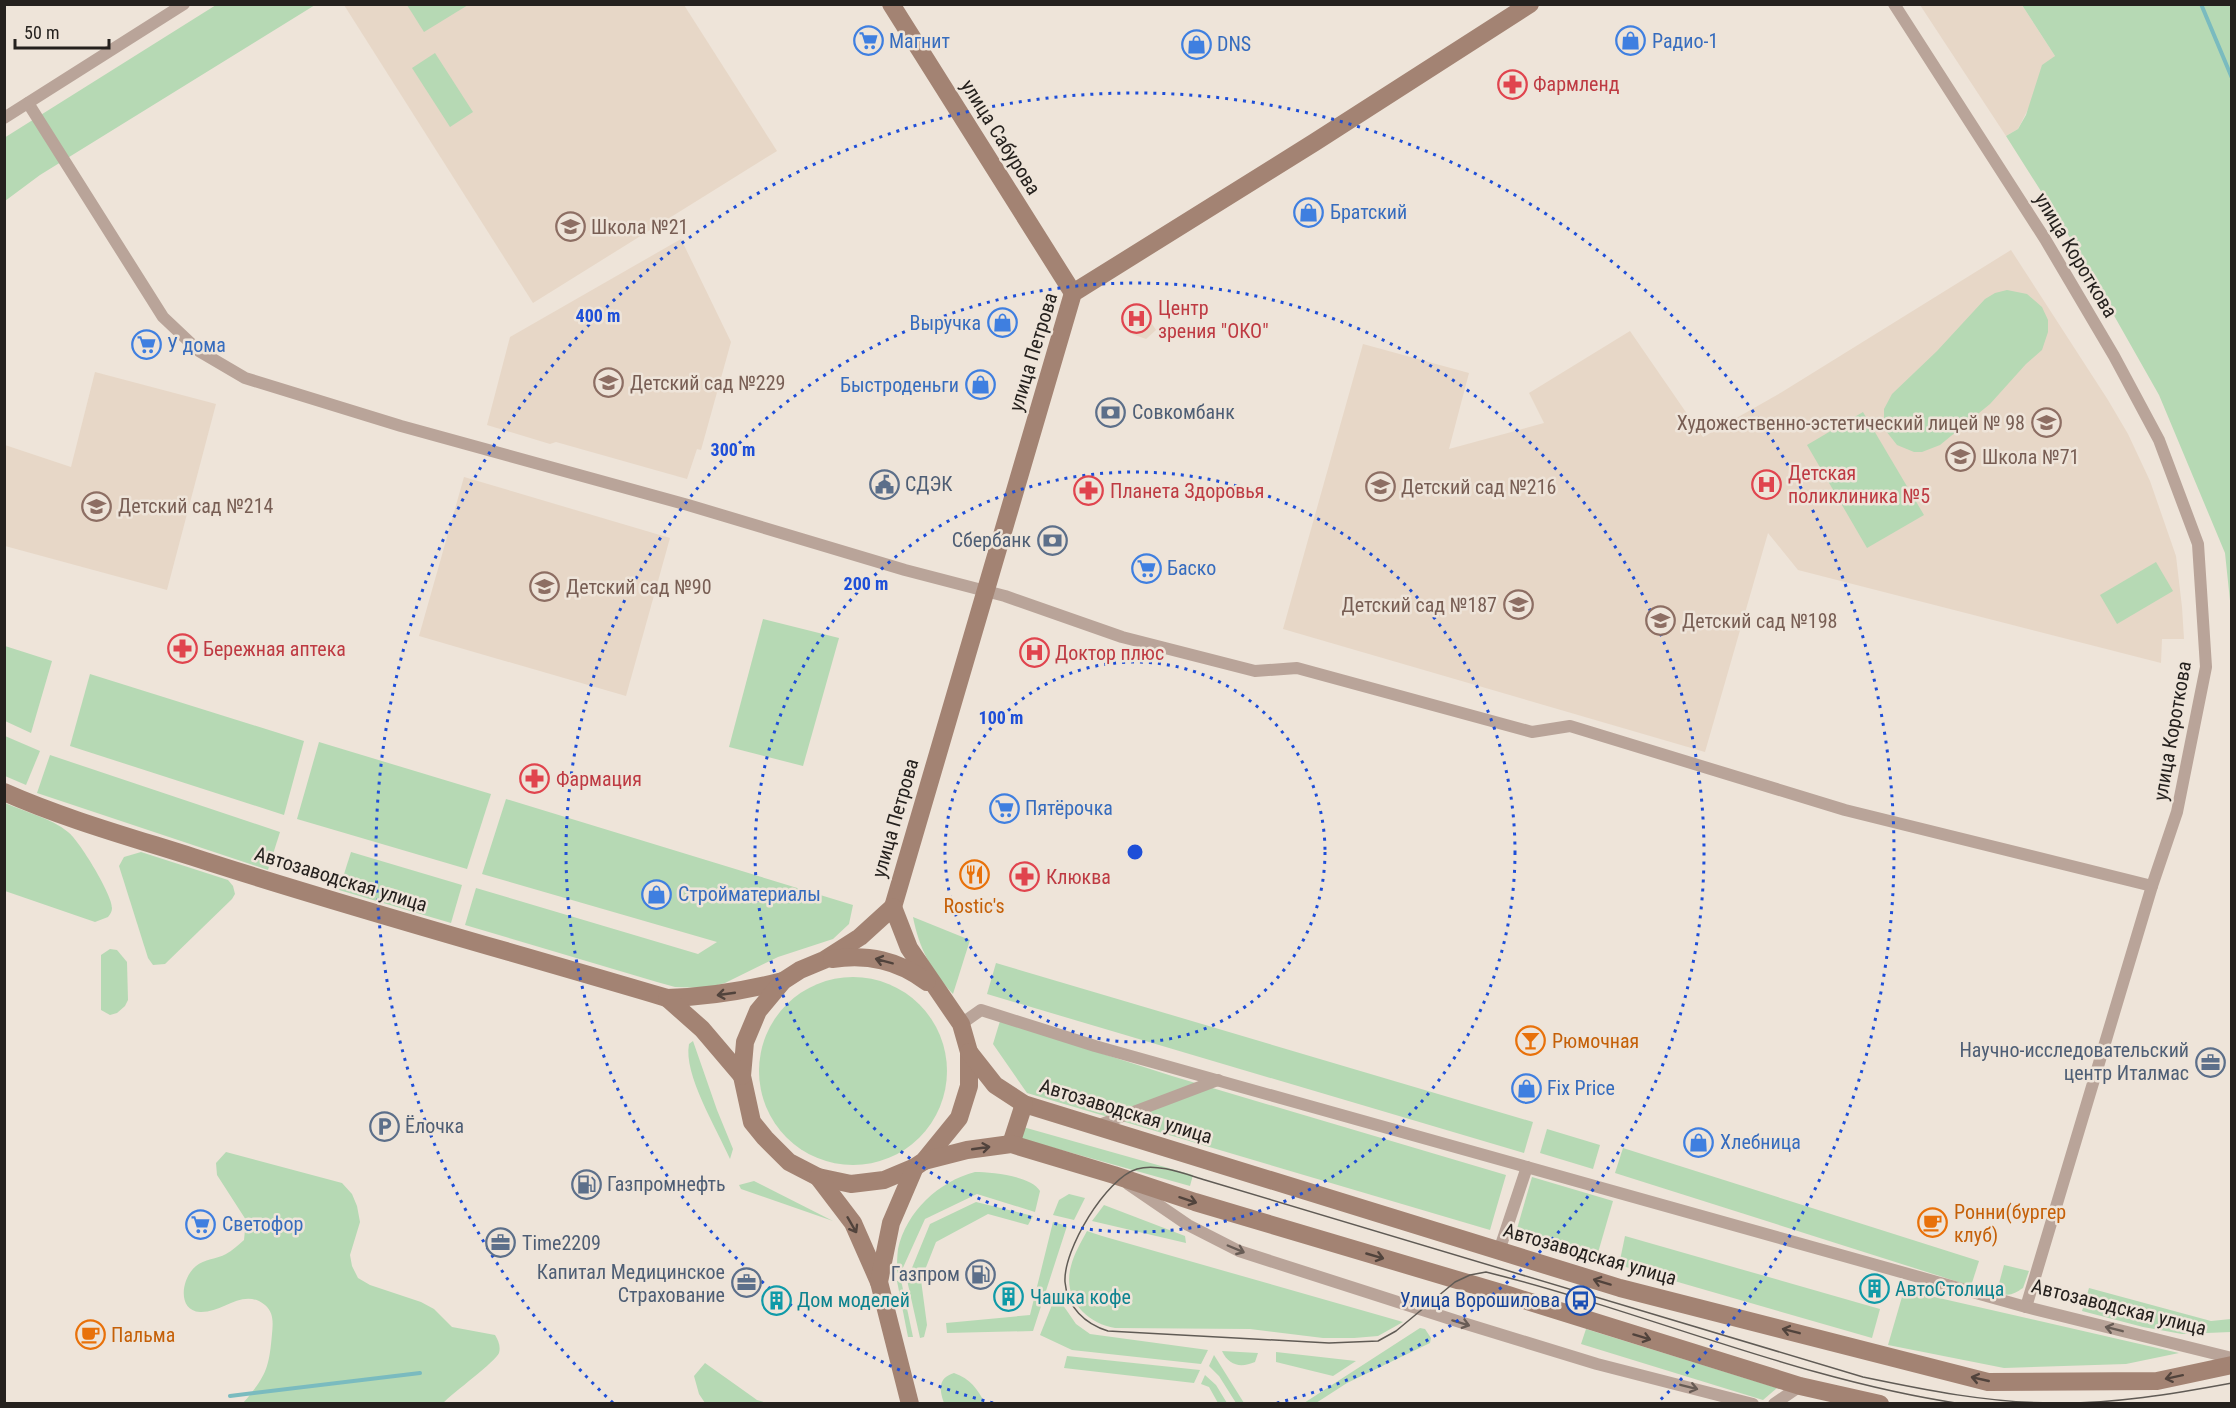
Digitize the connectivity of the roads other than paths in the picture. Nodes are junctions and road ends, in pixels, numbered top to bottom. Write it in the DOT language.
graph roads {
  1 [pos="184,4"];
  2 [pos="891,4"];
  3 [pos="1530,4"];
  4 [pos="1894,4"];
  5 [pos="28,103"];
  6 [pos="4,118"];
  7 [pos="1073,292"];
  8 [pos="985,592"];
  9 [pos="4,792"];
  10 [pos="2152,886"];
  11 [pos="892,907"];
  12 [pos="824,960"];
  13 [pos="783,981"];
  14 [pos="935,988"];
  15 [pos="668,998"];
  16 [pos="961,1024"];
  17 [pos="969,1052"];
  18 [pos="742,1076"];
  19 [pos="1218,1080"];
  20 [pos="1024,1104"];
  21 [pos="1099,1125"];
  22 [pos="1011,1144"];
  23 [pos="920,1164"];
  24 [pos="1527,1167"];
  25 [pos="1114,1175"];
  26 [pos="818,1177"];
  27 [pos="1499,1251"];
  28 [pos="879,1282"];
  29 [pos="2026,1307"];
  30 [pos="2232,1358"];
  31 [pos="2232,1365"];
  32 [pos="1800,1386"];
  33 [pos="910,1404"];
  34 [pos="1753,1404"];
  35 [pos="1774,1404"];
  36 [pos="1881,1404"];
  1 -- 5 [label="street"];
  2 -- 7 [label="main road, улица Сабурова"];
  3 -- 7 [label="main road, улица Петрова"];
  4 -- 10 [label="street, улица Короткова"];
  5 -- 6 [label="street"];
  5 -- 8 [label="street"];
  7 -- 8 [label="main road, улица Петрова"];
  8 -- 10 [label="street"];
  8 -- 11 [label="main road, улица Петрова"];
  9 -- 15 [label="main road, Автозаводская улица"];
  10 -- 29 [label="street, улица Короткова"];
  11 -- 12 [label="main road"];
  11 -- 14 [label="main road"];
  12 -- 13 [label="main road"];
  14 -- 12 [label="main road, one-way"];
  13 -- 15 [label="main road, one-way"];
  13 -- 18 [label="main road"];
  14 -- 16 [label="main road"];
  15 -- 18 [label="main road"];
  16 -- 17 [label="main road"];
  16 -- 19 [label="street, Автозаводская улица"];
  17 -- 20 [label="main road, Автозаводская улица"];
  17 -- 23 [label="main road"];
  18 -- 26 [label="main road"];
  19 -- 21 [label="street"];
  19 -- 24 [label="street, Автозаводская улица"];
  20 -- 21 [label="main road, Автозаводская улица"];
  20 -- 22 [label="main road"];
  21 -- 27 [label="main road, Автозаводская улица"];
  23 -- 22 [label="main road, one-way"];
  22 -- 25 [label="main road"];
  23 -- 26 [label="main road"];
  23 -- 28 [label="main road"];
  24 -- 27 [label="street"];
  24 -- 29 [label="street, Автозаводская улица"];
  25 -- 32 [label="main road, one-way"];
  25 -- 34 [label="street, one-way"];
  26 -- 28 [label="main road, one-way"];
  31 -- 27 [label="main road, Автозаводская улица, one-way"];
  28 -- 33 [label="main road"];
  30 -- 29 [label="street, Автозаводская улица, one-way"];
  32 -- 35 [label="street"];
  32 -- 36 [label="main road"];
}
